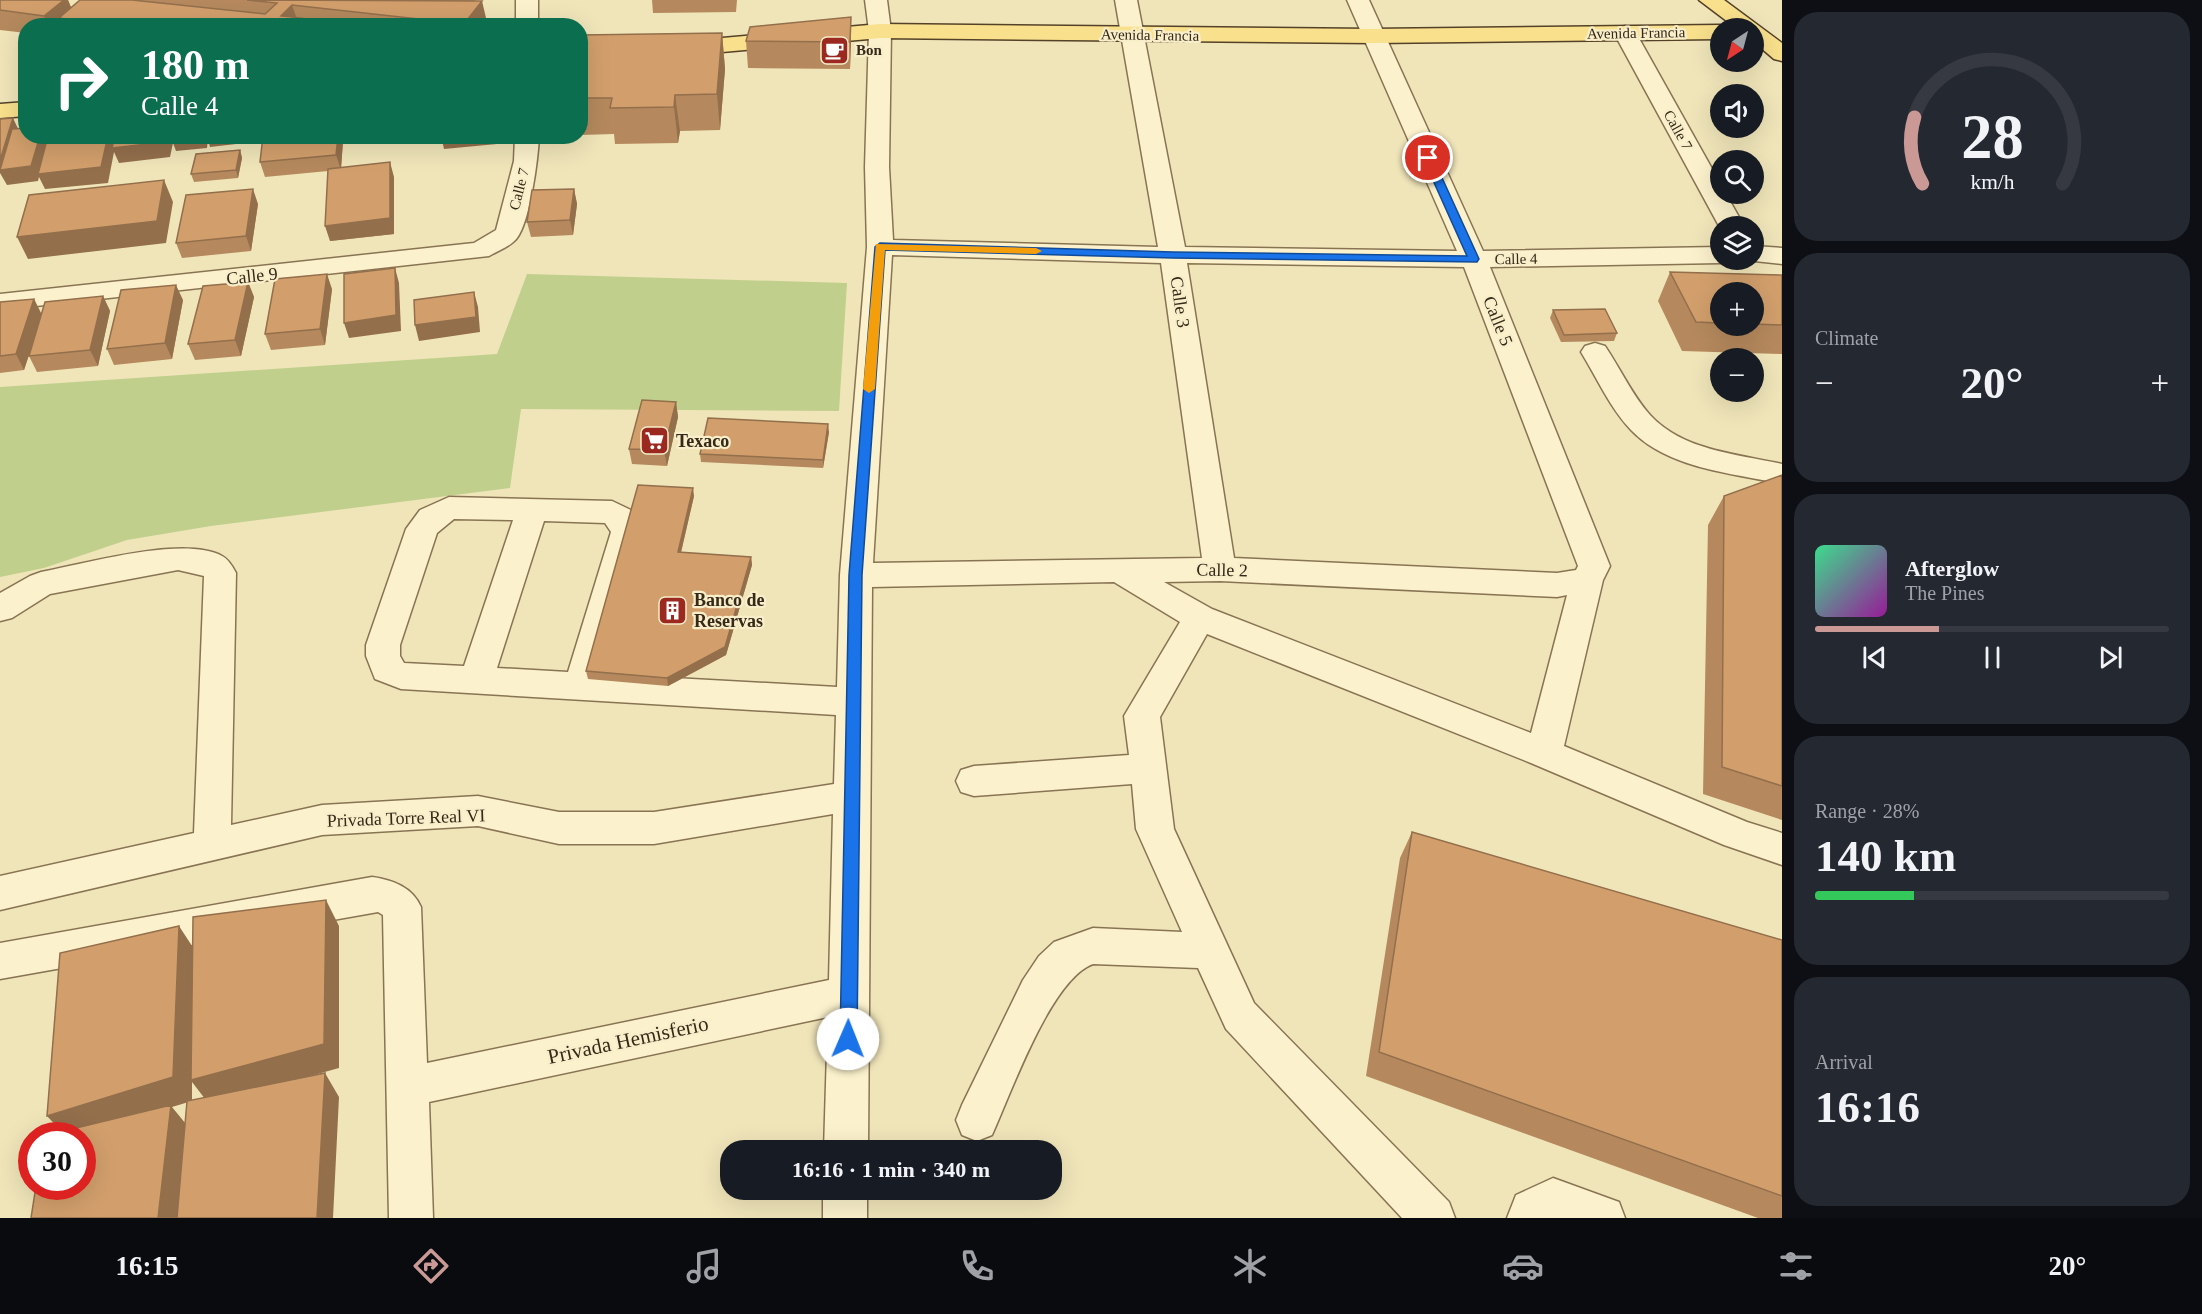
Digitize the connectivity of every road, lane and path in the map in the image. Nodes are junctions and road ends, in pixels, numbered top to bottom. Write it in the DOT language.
graph roads {
  1 [pos="527,0"];
  2 [pos="1126,0"];
  3 [pos="1358,0"];
  4 [pos="1710,0"];
  5 [pos="878,16"];
  6 [pos="527,18"];
  7 [pos="1735,18"];
  8 [pos="1710,32"];
  9 [pos="1625,33"];
  10 [pos="1133,34"];
  11 [pos="1372,36"];
  12 [pos="1764,40"];
  13 [pos="661,51"];
  14 [pos="1782,54"];
  15 [pos="18,110"];
  16 [pos="0,111"];
  17 [pos="527,144"];
  18 [pos="1726,216"];
  19 [pos="502,239"];
  20 [pos="880,247"];
  21 [pos="1173,255"];
  22 [pos="1710,255"];
  23 [pos="1764,255"];
  24 [pos="1782,256"];
  25 [pos="1474,259"];
  26 [pos="0,302"];
  27 [pos="1595,352"];
  28 [pos="1782,474"];
  29 [pos="533,508"];
  30 [pos="1117,569"];
  31 [pos="1220,569"];
  32 [pos="856,575"];
  33 [pos="1587,580"];
  34 [pos="0,609"];
  35 [pos="1200,618"];
  36 [pos="476,681"];
  37 [pos="581,687"];
  38 [pos="854,702"];
  39 [pos="1544,753"];
  40 [pos="1148,768"];
  41 [pos="974,781"];
  42 [pos="852,796"];
  43 [pos="212,847"];
  44 [pos="1782,849"];
  45 [pos="0,893"];
  46 [pos="1210,951"];
  47 [pos="0,961"];
  48 [pos="849,994"];
  49 [pos="407,1086"];
  50 [pos="978,1120"];
  51 [pos="846,1140"];
  52 [pos="845,1200"];
  53 [pos="411,1218"];
  54 [pos="845,1218"];
  55 [pos="1433,1218"];
  56 [pos="1529,1218"];
  57 [pos="1603,1218"];
  1 -- 6 [label="street"];
  2 -- 10 [label="street, Calle 3"];
  3 -- 11 [label="street, Calle 5"];
  4 -- 7 [label="main road"];
  5 -- 10 [label="main road, Avenida Francia"];
  5 -- 13 [label="main road, Avenida Francia"];
  5 -- 20 [label="street"];
  8 -- 9 [label="main road, Avenida Francia"];
  9 -- 11 [label="main road, Avenida Francia"];
  9 -- 18 [label="street, Calle 7"];
  10 -- 11 [label="main road, Avenida Francia"];
  10 -- 21 [label="street, Calle 3"];
  11 -- 25 [label="street, Calle 5"];
  12 -- 14 [label="main road"];
  15 -- 16 [label="main road"];
  17 -- 19 [label="street, Calle 7"];
  19 -- 26 [label="street, Calle 9"];
  20 -- 21 [label="street, Calle 4"];
  20 -- 32 [label="street"];
  21 -- 25 [label="street, Calle 4"];
  21 -- 31 [label="street, Calle 3"];
  22 -- 25 [label="street, Calle 4"];
  23 -- 24 [label="street"];
  25 -- 33 [label="street, Calle 5"];
  27 -- 28 [label="street"];
  29 -- 36 [label="street"];
  29 -- 36 [label="street"];
  29 -- 37 [label="street"];
  30 -- 31 [label="street, Calle 2"];
  30 -- 32 [label="street, Calle 2"];
  30 -- 35 [label="street"];
  31 -- 33 [label="street, Calle 2"];
  32 -- 38 [label="street"];
  33 -- 39 [label="street, Calle 5"];
  34 -- 43 [label="street"];
  35 -- 39 [label="street"];
  35 -- 40 [label="street"];
  36 -- 37 [label="street"];
  37 -- 38 [label="street"];
  38 -- 42 [label="street"];
  39 -- 44 [label="street"];
  40 -- 41 [label="street"];
  40 -- 46 [label="street"];
  42 -- 43 [label="street, Privada Torre Real VI"];
  42 -- 48 [label="street"];
  43 -- 45 [label="street, Privada Torre Real VI"];
  46 -- 50 [label="street"];
  46 -- 55 [label="street"];
  47 -- 49 [label="street"];
  48 -- 49 [label="street, Privada Hemisferio"];
  48 -- 51 [label="street"];
  49 -- 53 [label="street"];
  52 -- 54 [label="street"];
  56 -- 57 [label="street"];
}
